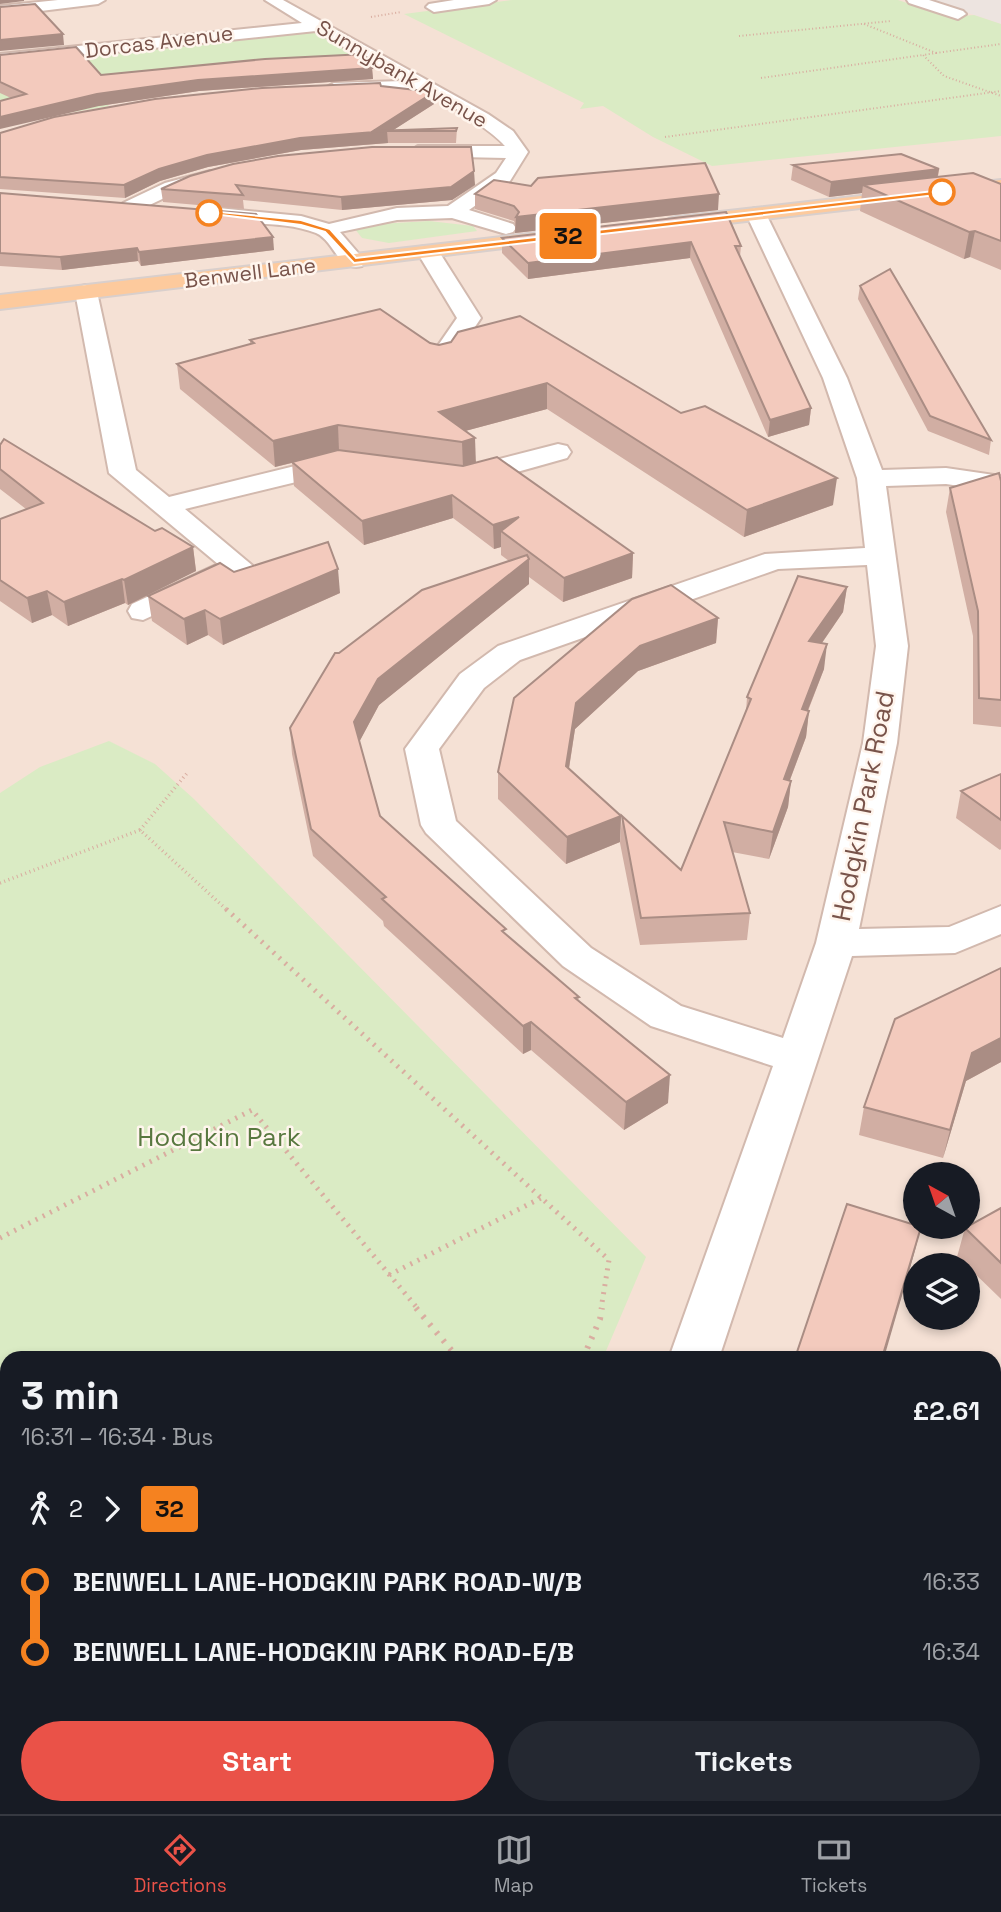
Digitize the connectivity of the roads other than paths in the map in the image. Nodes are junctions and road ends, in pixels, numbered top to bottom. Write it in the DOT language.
graph roads {
  1 [pos="98,0"];
  2 [pos="272,0"];
  3 [pos="489,0"];
  4 [pos="915,0"];
  5 [pos="434,6"];
  6 [pos="0,11"];
  7 [pos="958,14"];
  8 [pos="319,26"];
  9 [pos="0,59"];
  10 [pos="423,85"];
  11 [pos="322,89"];
  12 [pos="397,152"];
  13 [pos="519,152"];
  14 [pos="232,171"];
  15 [pos="1001,186"];
  16 [pos="104,205"];
  17 [pos="130,207"];
  18 [pos="453,212"];
  19 [pos="756,214"];
  20 [pos="660,225"];
  21 [pos="338,226"];
  22 [pos="506,228"];
  23 [pos="578,234"];
  24 [pos="428,252"];
  25 [pos="354,261"];
  26 [pos="86,292"];
  27 [pos="0,302"];
  28 [pos="440,360"];
  29 [pos="558,452"];
  30 [pos="364,465"];
  31 [pos="439,475"];
  32 [pos="871,478"];
  33 [pos="1001,484"];
  34 [pos="165,506"];
  35 [pos="881,556"];
  36 [pos="143,611"];
  37 [pos="1001,919"];
  38 [pos="836,943"];
  39 [pos="797,1058"];
  40 [pos="696,1351"];
  1 -- 6 [label="street"];
  2 -- 8 [label="street, Sunnybank Avenue"];
  3 -- 5 [label="street"];
  4 -- 7 [label="street"];
  8 -- 9 [label="street, Dorcas Avenue"];
  8 -- 10 [label="street, Sunnybank Avenue"];
  10 -- 11 [label="street"];
  10 -- 13 [label="street, Sunnybank Avenue"];
  12 -- 13 [label="street"];
  13 -- 18 [label="street"];
  14 -- 17 [label="street"];
  15 -- 19 [label="main road"];
  16 -- 17 [label="street"];
  17 -- 25 [label="street"];
  18 -- 21 [label="street"];
  18 -- 22 [label="street"];
  19 -- 20 [label="main road"];
  19 -- 32 [label="street, Hodgkin Park Road"];
  23 -- 24 [label="main road, Benwell Lane"];
  24 -- 25 [label="main road, Benwell Lane"];
  24 -- 28 [label="street"];
  25 -- 26 [label="main road, Benwell Lane"];
  26 -- 27 [label="main road, Benwell Lane"];
  26 -- 34 [label="street"];
  29 -- 31 [label="street"];
  30 -- 34 [label="street"];
  32 -- 33 [label="street"];
  32 -- 35 [label="street, Hodgkin Park Road"];
  34 -- 36 [label="street"];
  35 -- 38 [label="street, Hodgkin Park Road"];
  35 -- 39 [label="street"];
  37 -- 38 [label="street"];
  38 -- 39 [label="street, Hodgkin Park Road"];
  39 -- 40 [label="street, Hodgkin Park Road"];
}
